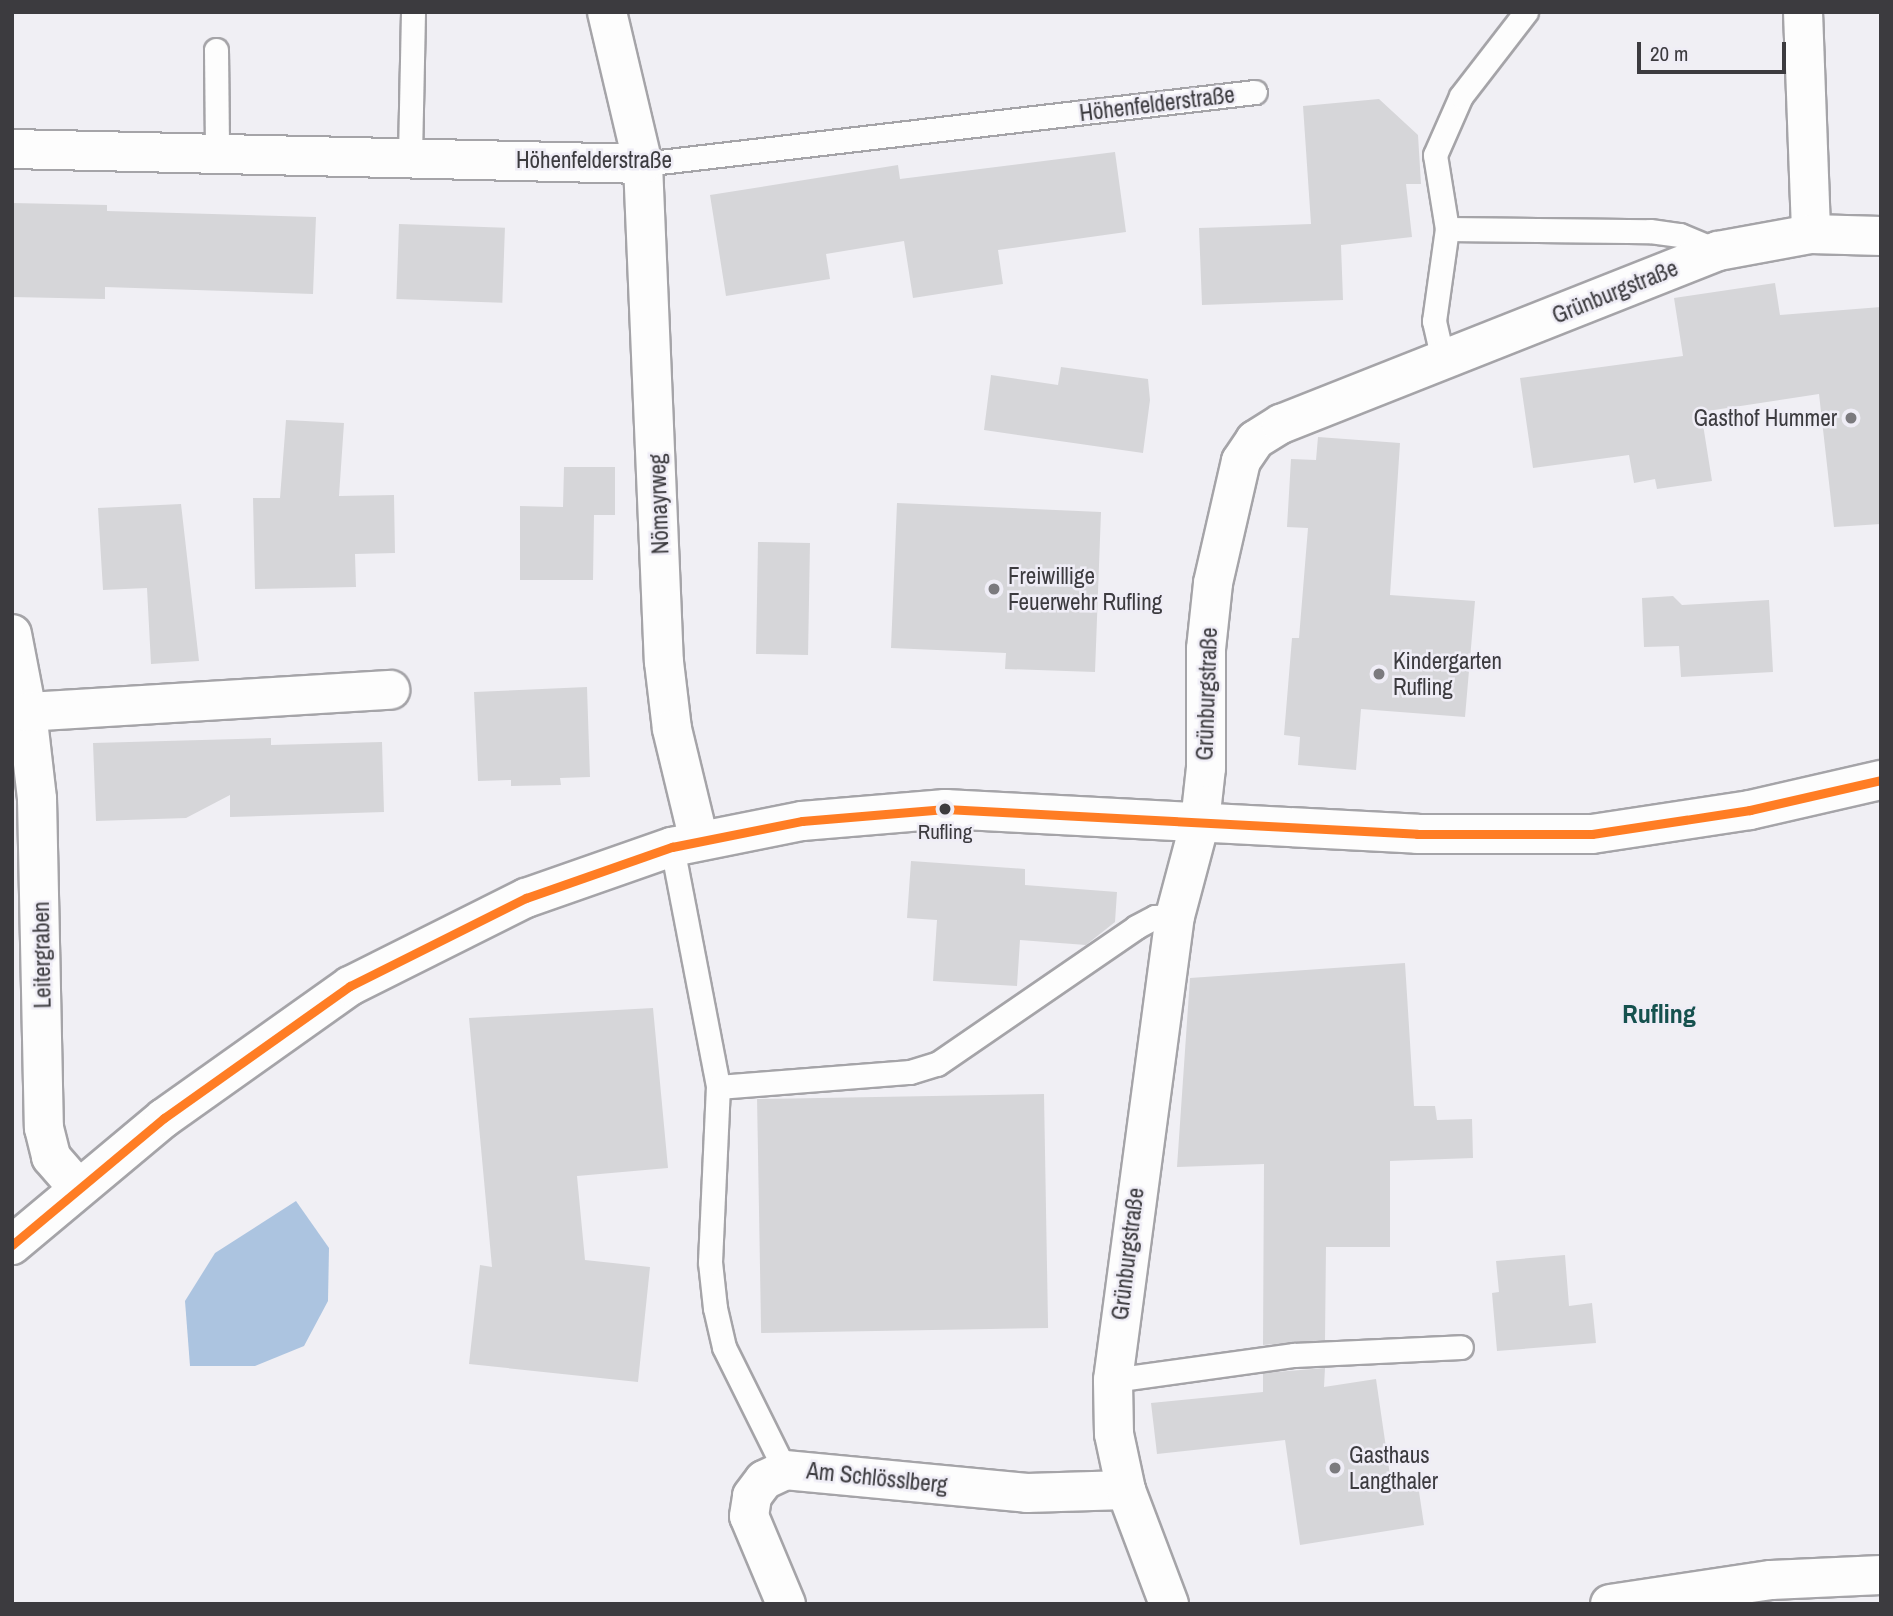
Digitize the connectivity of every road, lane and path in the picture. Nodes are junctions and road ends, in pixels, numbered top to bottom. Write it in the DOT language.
graph roads {
  1 [pos="607,12"];
  2 [pos="1526,12"];
  3 [pos="1803,12"];
  4 [pos="412,13"];
  5 [pos="216,50"];
  6 [pos="1255,92"];
  7 [pos="12,149"];
  8 [pos="217,152"];
  9 [pos="410,156"];
  10 [pos="643,164"];
  11 [pos="1447,229"];
  12 [pos="1811,234"];
  13 [pos="1881,236"];
  14 [pos="1718,251"];
  15 [pos="1443,360"];
  16 [pos="12,634"];
  17 [pos="390,690"];
  18 [pos="27,712"];
  19 [pos="1881,780"];
  20 [pos="1200,822"];
  21 [pos="686,844"];
  22 [pos="1175,916"];
  23 [pos="718,1087"];
  24 [pos="78,1188"];
  25 [pos="12,1244"];
  26 [pos="1461,1347"];
  27 [pos="1113,1380"];
  28 [pos="785,1470"];
  29 [pos="1126,1490"];
  30 [pos="1881,1575"];
  31 [pos="786,1604"];
  32 [pos="1169,1604"];
  33 [pos="1610,1604"];
  1 -- 10 [label="street, Nömayrweg"];
  2 -- 11 [label="lane"];
  3 -- 12 [label="street"];
  4 -- 9 [label="lane"];
  5 -- 8 [label="lane"];
  6 -- 10 [label="lane, Höhenfelderstraße"];
  7 -- 8 [label="street, Höhenfelderstraße"];
  8 -- 9 [label="street, Höhenfelderstraße"];
  9 -- 10 [label="street, Höhenfelderstraße"];
  10 -- 21 [label="street, Nömayrweg"];
  11 -- 14 [label="lane"];
  11 -- 15 [label="lane"];
  12 -- 13 [label="street, Grünburgstraße"];
  12 -- 14 [label="street, Grünburgstraße"];
  14 -- 15 [label="street, Grünburgstraße"];
  15 -- 20 [label="street, Grünburgstraße"];
  16 -- 18 [label="street, Leitergraben"];
  17 -- 18 [label="street"];
  18 -- 24 [label="street, Leitergraben"];
  19 -- 20 [label="street"];
  20 -- 21 [label="street"];
  20 -- 22 [label="street, Grünburgstraße"];
  21 -- 23 [label="lane"];
  21 -- 24 [label="street"];
  22 -- 23 [label="lane"];
  22 -- 27 [label="street, Grünburgstraße"];
  23 -- 28 [label="lane"];
  24 -- 25 [label="street"];
  26 -- 27 [label="lane"];
  27 -- 29 [label="street, Grünburgstraße"];
  28 -- 29 [label="street, Am Schlösslberg"];
  28 -- 31 [label="street, Am Schlösslberg"];
  29 -- 32 [label="street, Grünburgstraße"];
  30 -- 33 [label="street"];
}
